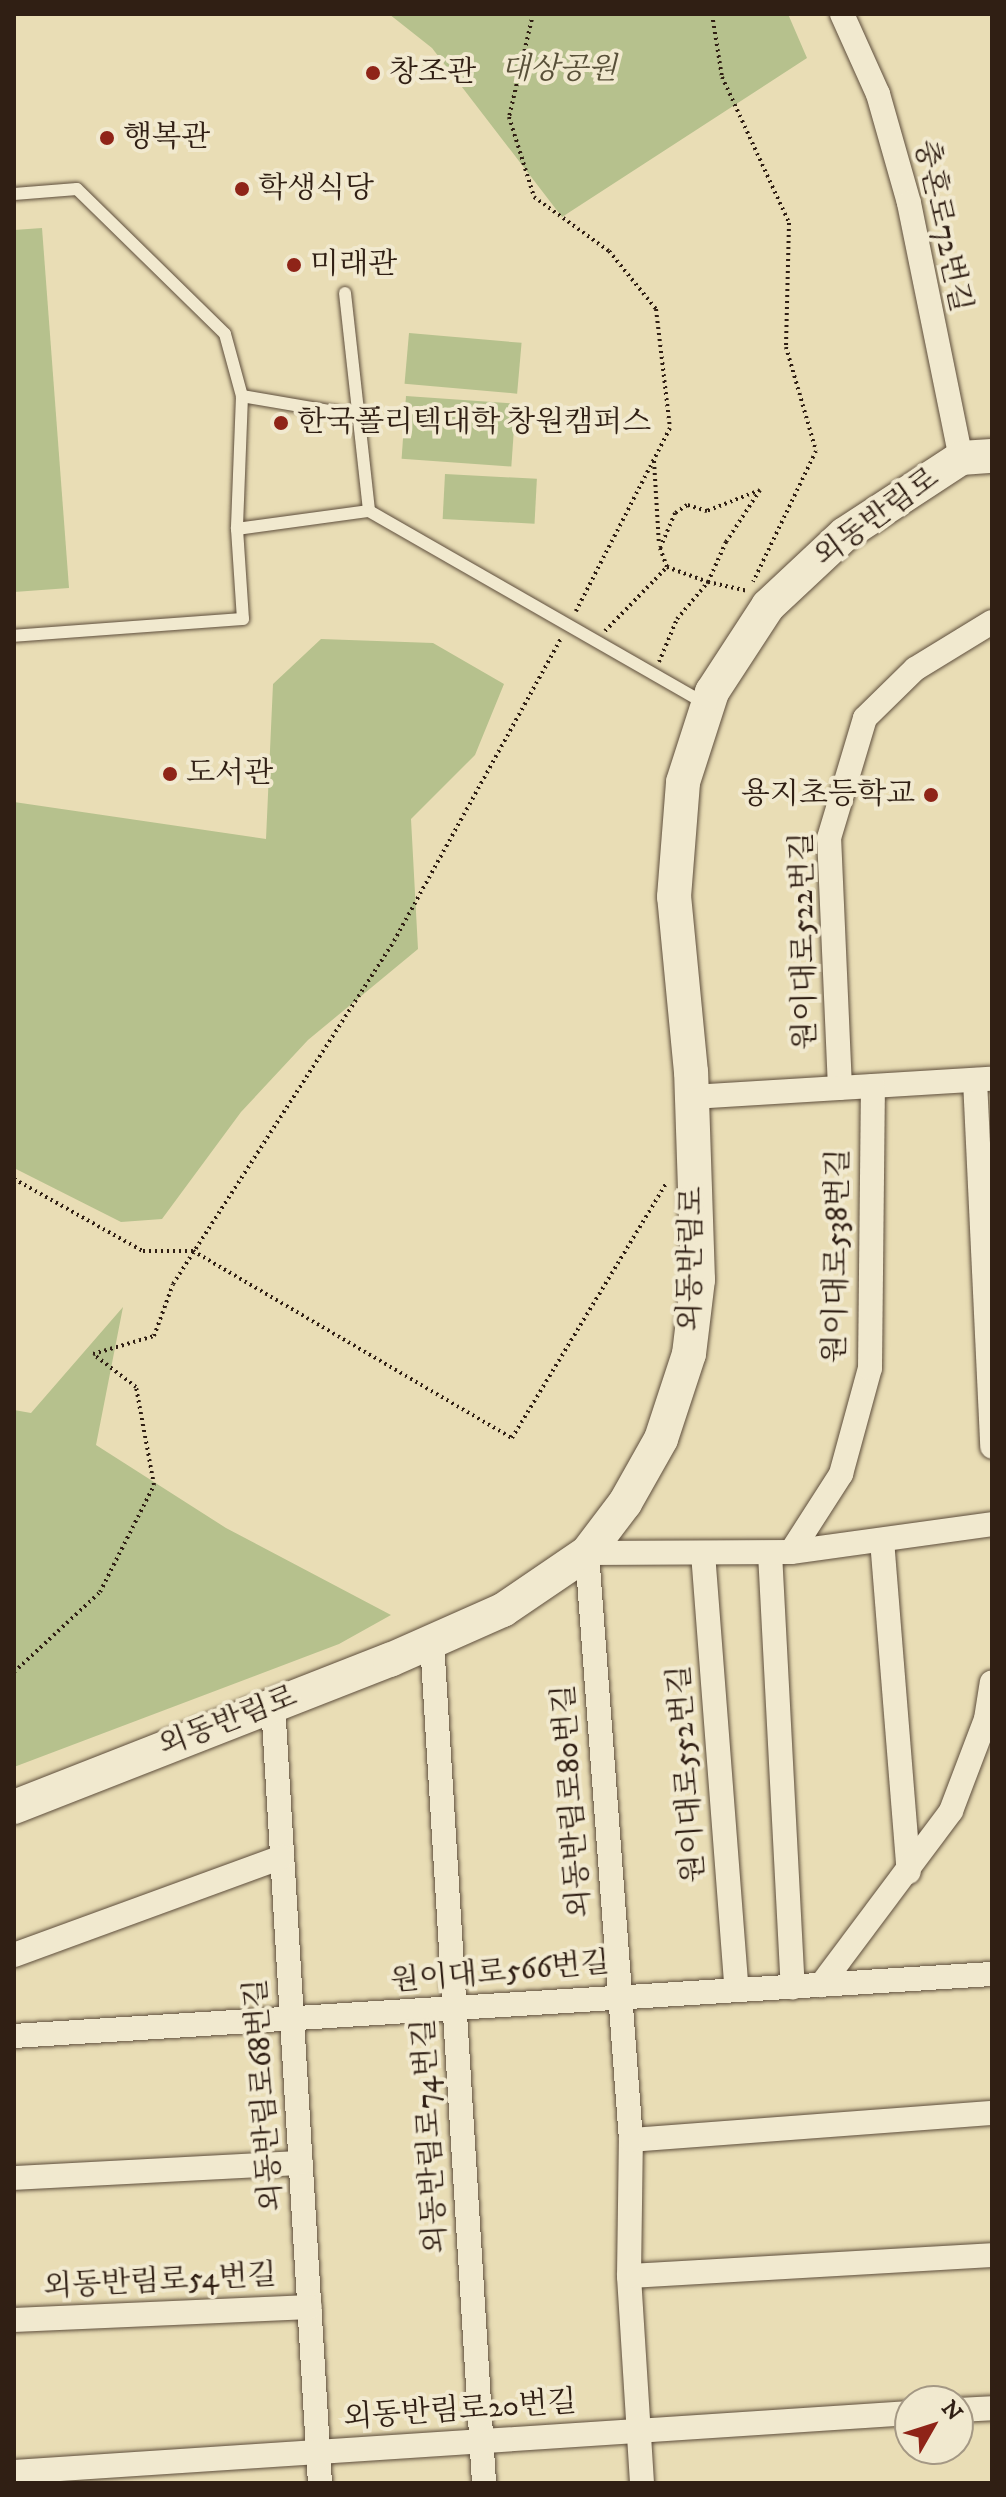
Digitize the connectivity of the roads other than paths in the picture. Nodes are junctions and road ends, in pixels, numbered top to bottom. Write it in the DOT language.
graph roads {
  1 [pos="842,14"];
  2 [pos="14,194"];
  3 [pos="345,293"];
  4 [pos="242,396"];
  5 [pos="359,416"];
  6 [pos="977,457"];
  7 [pos="369,511"];
  8 [pos="237,529"];
  9 [pos="992,622"];
  10 [pos="14,636"];
  11 [pos="694,697"];
  12 [pos="984,1080"];
  13 [pos="873,1086"];
  14 [pos="840,1088"];
  15 [pos="692,1097"];
  16 [pos="992,1447"];
  17 [pos="992,1524"];
  18 [pos="882,1540"];
  19 [pos="781,1552"];
  20 [pos="587,1553"];
  21 [pos="703,1553"];
  22 [pos="432,1642"];
  23 [pos="992,1682"];
  24 [pos="273,1704"];
  25 [pos="14,1807"];
  26 [pos="282,1857"];
  27 [pos="909,1872"];
  28 [pos="14,1955"];
  29 [pos="992,1974"];
  30 [pos="821,1985"];
  31 [pos="793,1987"];
  32 [pos="737,1990"];
  33 [pos="618,1995"];
  34 [pos="455,2010"];
  35 [pos="292,2020"];
  36 [pos="14,2036"];
  37 [pos="992,2113"];
  38 [pos="631,2140"];
  39 [pos="301,2163"];
  40 [pos="14,2178"];
  41 [pos="992,2255"];
  42 [pos="629,2276"];
  43 [pos="310,2307"];
  44 [pos="14,2320"];
  45 [pos="894,2414"];
  46 [pos="639,2431"];
  47 [pos="481,2441"];
  48 [pos="318,2452"];
  49 [pos="14,2472"];
  50 [pos="320,2483"];
  51 [pos="484,2483"];
  52 [pos="642,2483"];
  1 -- 6 [label="street, 충혼로72번길"];
  2 -- 4 [label="lane"];
  3 -- 5 [label="lane"];
  4 -- 5 [label="lane"];
  4 -- 8 [label="lane"];
  5 -- 7 [label="lane"];
  6 -- 15 [label="main road, 외동반림로"];
  7 -- 8 [label="lane"];
  7 -- 11 [label="lane"];
  8 -- 10 [label="lane"];
  9 -- 14 [label="street, 원이대로522번길"];
  12 -- 13 [label="street"];
  12 -- 16 [label="street"];
  13 -- 14 [label="street"];
  13 -- 19 [label="street, 원이대로538번길"];
  14 -- 15 [label="street"];
  15 -- 20 [label="main road, 외동반림로"];
  17 -- 18 [label="street"];
  18 -- 19 [label="street"];
  18 -- 27 [label="street"];
  19 -- 21 [label="street"];
  19 -- 31 [label="street"];
  20 -- 21 [label="street"];
  20 -- 22 [label="main road, 외동반림로"];
  20 -- 33 [label="street, 외동반림로80번길"];
  21 -- 32 [label="street, 원이대로552번길"];
  22 -- 24 [label="main road, 외동반림로"];
  22 -- 34 [label="street, 외동반림로74번길"];
  23 -- 27 [label="street"];
  24 -- 25 [label="main road, 외동반림로"];
  24 -- 26 [label="street, 외동반림로68번길"];
  26 -- 28 [label="street"];
  26 -- 35 [label="street, 외동반림로68번길"];
  27 -- 30 [label="street"];
  29 -- 30 [label="street, 원이대로566번길"];
  30 -- 31 [label="street, 원이대로566번길"];
  31 -- 32 [label="street, 원이대로566번길"];
  32 -- 33 [label="street, 원이대로566번길"];
  33 -- 34 [label="street, 원이대로566번길"];
  33 -- 38 [label="street, 외동반림로80번길"];
  34 -- 35 [label="street, 원이대로566번길"];
  34 -- 47 [label="street, 외동반림로74번길"];
  35 -- 36 [label="street, 원이대로566번길"];
  35 -- 39 [label="street, 외동반림로68번길"];
  37 -- 38 [label="street"];
  38 -- 42 [label="street, 외동반림로80번길"];
  39 -- 40 [label="street"];
  39 -- 43 [label="street, 외동반림로68번길"];
  41 -- 42 [label="street"];
  42 -- 46 [label="street, 외동반림로80번길"];
  43 -- 44 [label="street, 외동반림로54번길"];
  43 -- 48 [label="street, 외동반림로68번길"];
  45 -- 46 [label="street, 외동반림로20번길"];
  46 -- 47 [label="street, 외동반림로20번길"];
  46 -- 52 [label="street, 외동반림로80번길"];
  47 -- 48 [label="street, 외동반림로20번길"];
  47 -- 51 [label="street, 외동반림로74번길"];
  48 -- 49 [label="street, 외동반림로20번길"];
  48 -- 50 [label="street, 외동반림로68번길"];
}
